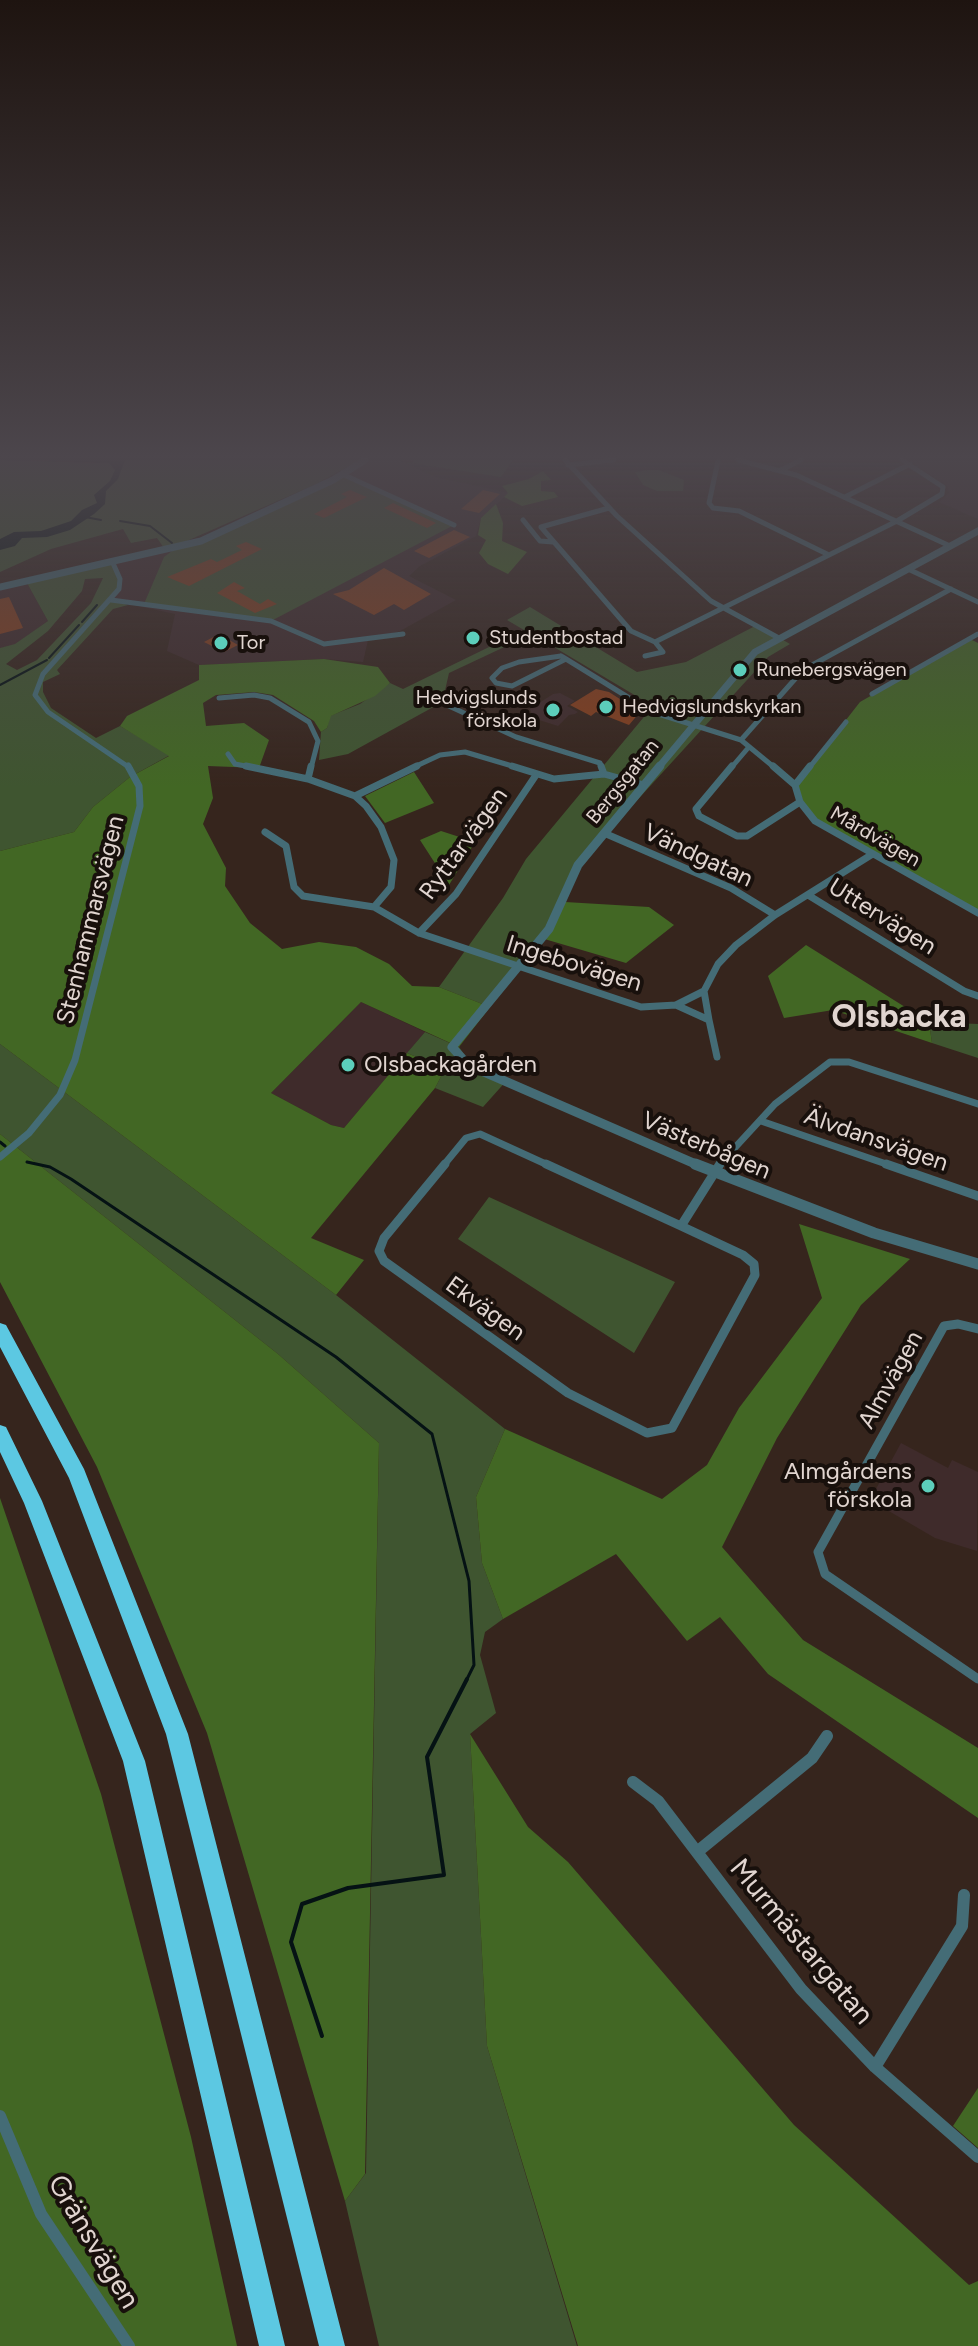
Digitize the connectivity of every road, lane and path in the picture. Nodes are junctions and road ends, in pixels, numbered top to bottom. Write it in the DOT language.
graph roads {
  1 [pos="75,569"];
  2 [pos="116,569"];
  3 [pos="577,569"];
  4 [pos="678,569"];
  5 [pos="800,569"];
  6 [pos="907,569"];
  7 [pos="909,569"];
  8 [pos="0,587"];
  9 [pos="951,589"];
  10 [pos="111,600"];
  11 [pos="978,602"];
  12 [pos="722,609"];
  13 [pos="403,634"];
  14 [pos="978,634"];
  15 [pos="777,637"];
  16 [pos="655,642"];
  17 [pos="645,656"];
  18 [pos="566,659"];
  19 [pos="872,694"];
  20 [pos="219,698"];
  21 [pos="438,701"];
  22 [pos="846,722"];
  23 [pos="692,725"];
  24 [pos="741,740"];
  25 [pos="748,748"];
  26 [pos="228,754"];
  27 [pos="604,774"];
  28 [pos="536,775"];
  29 [pos="308,779"];
  30 [pos="644,785"];
  31 [pos="795,785"];
  32 [pos="355,796"];
  33 [pos="800,802"];
  34 [pos="265,832"];
  35 [pos="604,833"];
  36 [pos="871,855"];
  37 [pos="808,895"];
  38 [pos="374,907"];
  39 [pos="978,913"];
  40 [pos="775,915"];
  41 [pos="419,933"];
  42 [pos="518,968"];
  43 [pos="704,991"];
  44 [pos="978,996"];
  45 [pos="676,1005"];
  46 [pos="709,1020"];
  47 [pos="465,1028"];
  48 [pos="717,1057"];
  49 [pos="978,1104"];
  50 [pos="761,1121"];
  51 [pos="0,1157"];
  52 [pos="713,1172"];
  53 [pos="978,1196"];
  54 [pos="681,1226"];
  55 [pos="978,1264"];
  56 [pos="978,1329"];
  57 [pos="0,1330"];
  58 [pos="0,1433"];
  59 [pos="978,1679"];
  60 [pos="827,1736"];
  61 [pos="633,1782"];
  62 [pos="697,1852"];
  63 [pos="964,1895"];
  64 [pos="875,2067"];
  65 [pos="0,2116"];
  66 [pos="978,2157"];
  67 [pos="129,2346"];
  68 [pos="272,2346"];
  69 [pos="332,2346"];
  1 -- 8 [label="street"];
  2 -- 10 [label="street"];
  3 -- 16 [label="street"];
  4 -- 12 [label="street"];
  5 -- 12 [label="street"];
  6 -- 15 [label="street, Bergsgatan"];
  7 -- 9 [label="street"];
  9 -- 11 [label="street"];
  9 -- 24 [label="street"];
  10 -- 13 [label="street"];
  10 -- 51 [label="street, Stenhammarsvägen"];
  12 -- 15 [label="street"];
  12 -- 16 [label="street"];
  14 -- 19 [label="street"];
  15 -- 23 [label="street, Bergsgatan"];
  16 -- 17 [label="street"];
  18 -- 18 [label="street"];
  18 -- 23 [label="street"];
  20 -- 29 [label="street"];
  21 -- 27 [label="street"];
  22 -- 31 [label="street"];
  23 -- 24 [label="street"];
  23 -- 30 [label="street, Bergsgatan"];
  24 -- 25 [label="street"];
  25 -- 31 [label="street"];
  25 -- 33 [label="street"];
  26 -- 29 [label="street"];
  27 -- 28 [label="street"];
  27 -- 30 [label="street"];
  28 -- 32 [label="street"];
  28 -- 41 [label="street, Ryttarvägen"];
  29 -- 32 [label="street"];
  30 -- 35 [label="street, Bergsgatan"];
  31 -- 33 [label="street, Mårdvägen"];
  32 -- 38 [label="street"];
  33 -- 36 [label="street, Mårdvägen"];
  34 -- 38 [label="street, Ingebovägen"];
  35 -- 40 [label="street, Vändgatan"];
  35 -- 42 [label="street, Bergsgatan"];
  36 -- 37 [label="street"];
  36 -- 39 [label="street, Mårdvägen"];
  37 -- 40 [label="street"];
  37 -- 44 [label="street, Uttervägen"];
  38 -- 41 [label="street, Ingebovägen"];
  40 -- 43 [label="street"];
  41 -- 42 [label="street, Ingebovägen"];
  42 -- 45 [label="street, Ingebovägen"];
  42 -- 47 [label="street, Bergsgatan"];
  43 -- 45 [label="street, Ingebovägen"];
  43 -- 46 [label="street"];
  45 -- 46 [label="street"];
  46 -- 48 [label="street"];
  47 -- 52 [label="street, Västerbågen"];
  49 -- 50 [label="street"];
  50 -- 52 [label="street"];
  50 -- 53 [label="street, Älvdansvägen"];
  52 -- 54 [label="street"];
  52 -- 55 [label="street, Västerbågen"];
  54 -- 54 [label="street, Ekvägen"];
  56 -- 59 [label="street, Almvägen"];
  57 -- 69 [label="highway"];
  58 -- 68 [label="highway"];
  60 -- 62 [label="street"];
  61 -- 62 [label="street, Murmästargatan"];
  62 -- 64 [label="street, Murmästargatan"];
  63 -- 64 [label="street"];
  64 -- 66 [label="street, Murmästargatan"];
  65 -- 67 [label="street, Gränsvägen"];
}
